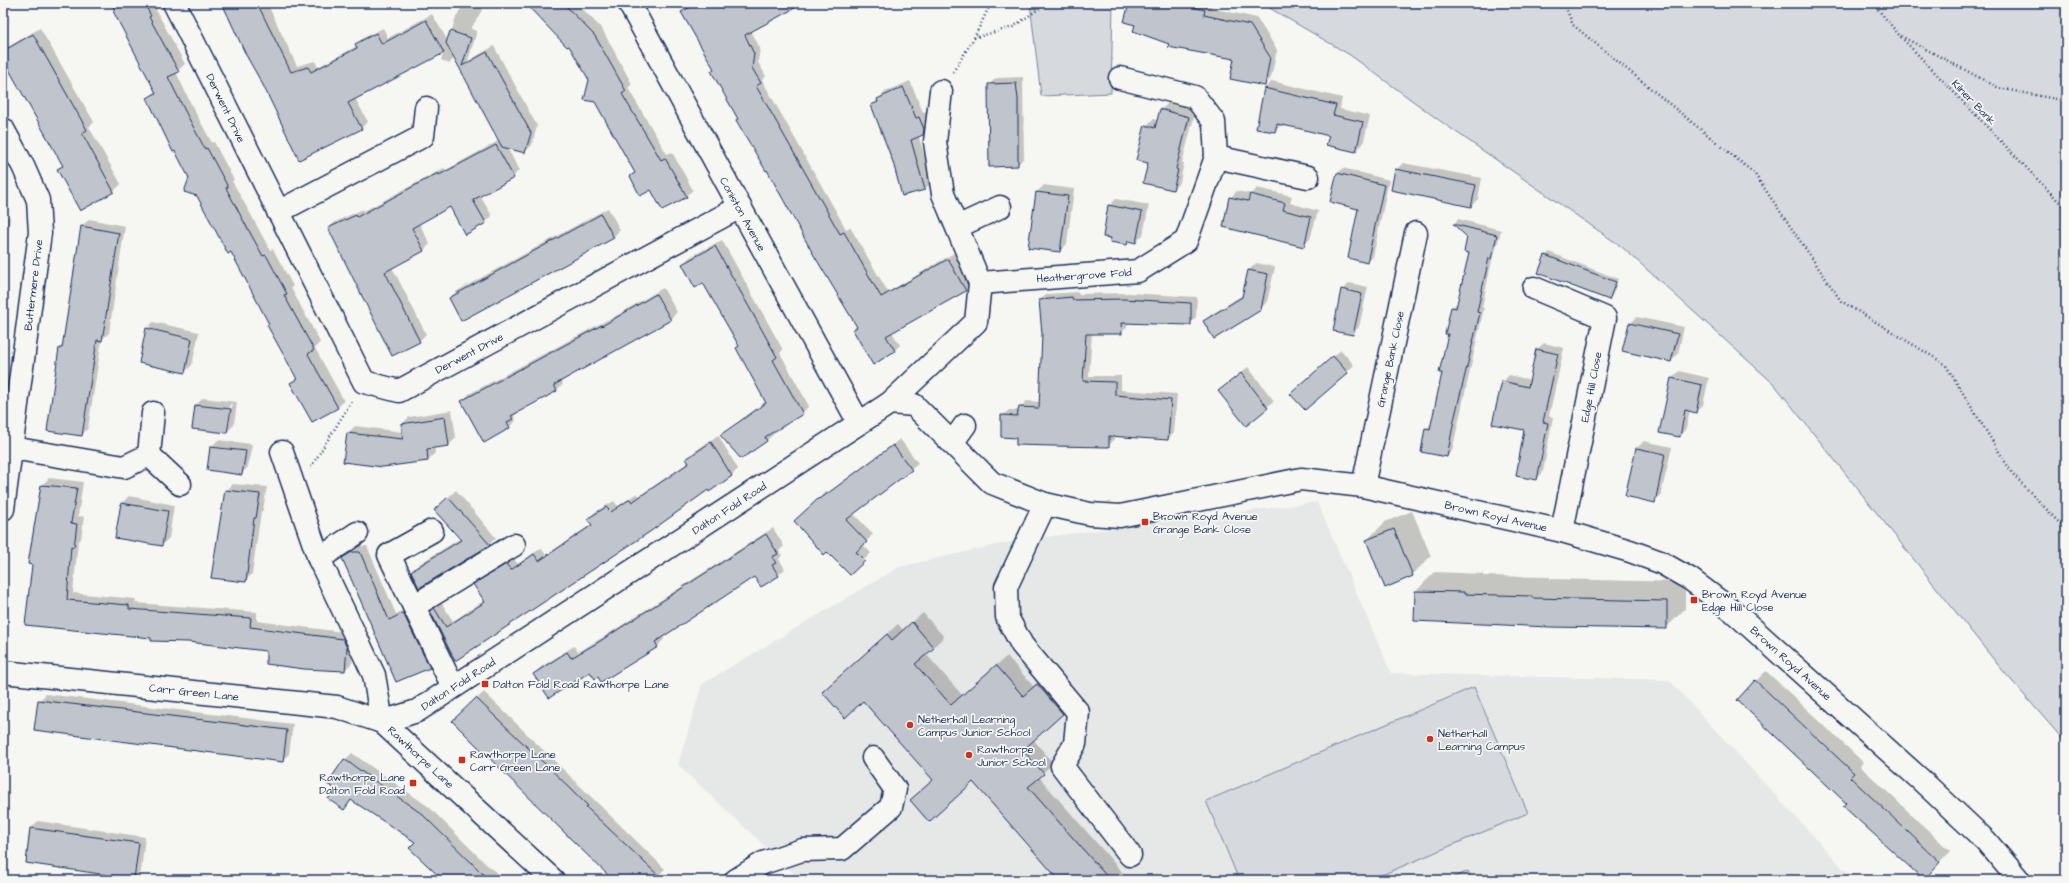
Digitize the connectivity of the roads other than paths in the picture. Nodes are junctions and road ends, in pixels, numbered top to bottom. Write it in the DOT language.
graph roads {
  1 [pos="174,3"];
  2 [pos="629,3"];
  3 [pos="1120,78"];
  4 [pos="941,91"];
  5 [pos="426,108"];
  6 [pos="3,130"];
  7 [pos="1216,157"];
  8 [pos="1308,177"];
  9 [pos="740,207"];
  10 [pos="1000,207"];
  11 [pos="278,212"];
  12 [pos="957,227"];
  13 [pos="1416,233"];
  14 [pos="980,283"];
  15 [pos="1534,288"];
  16 [pos="890,403"];
  17 [pos="153,413"];
  18 [pos="859,423"];
  19 [pos="965,425"];
  20 [pos="952,443"];
  21 [pos="12,448"];
  22 [pos="282,452"];
  23 [pos="149,455"];
  24 [pos="180,484"];
  25 [pos="1363,486"];
  26 [pos="1045,504"];
  27 [pos="3,509"];
  28 [pos="432,531"];
  29 [pos="1562,531"];
  30 [pos="357,534"];
  31 [pos="514,545"];
  32 [pos="319,559"];
  33 [pos="414,606"];
  34 [pos="3,672"];
  35 [pos="453,687"];
  36 [pos="382,722"];
  37 [pos="873,758"];
  38 [pos="1130,855"];
  39 [pos="553,880"];
  40 [pos="736,880"];
  41 [pos="2019,880"];
  1 -- 11 [label="street, Derwent Drive"];
  2 -- 9 [label="street, Coniston Avenue"];
  3 -- 7 [label="street, Heathergrove Fold"];
  4 -- 12 [label="street, Dalton Fold Road"];
  5 -- 11 [label="street"];
  6 -- 21 [label="street, Buttermere Drive"];
  7 -- 8 [label="street"];
  7 -- 14 [label="street, Heathergrove Fold"];
  9 -- 11 [label="street, Derwent Drive"];
  9 -- 18 [label="street, Coniston Avenue"];
  10 -- 12 [label="street"];
  12 -- 14 [label="street, Dalton Fold Road"];
  13 -- 25 [label="street, Grange Bank Close"];
  14 -- 16 [label="street, Dalton Fold Road"];
  15 -- 29 [label="street, Edge Hill Close"];
  16 -- 18 [label="street, Dalton Fold Road"];
  16 -- 20 [label="street, Brown Royd Avenue"];
  17 -- 23 [label="street"];
  18 -- 35 [label="street, Dalton Fold Road"];
  19 -- 20 [label="street"];
  20 -- 26 [label="street, Brown Royd Avenue"];
  21 -- 23 [label="street"];
  21 -- 27 [label="street, Buttermere Drive"];
  22 -- 32 [label="street, Rawthorpe Lane"];
  23 -- 24 [label="street"];
  25 -- 26 [label="street, Brown Royd Avenue"];
  25 -- 29 [label="street, Brown Royd Avenue"];
  26 -- 38 [label="street"];
  28 -- 33 [label="street"];
  29 -- 41 [label="street, Brown Royd Avenue"];
  30 -- 32 [label="street"];
  31 -- 33 [label="street"];
  32 -- 36 [label="street, Rawthorpe Lane"];
  33 -- 35 [label="street"];
  34 -- 36 [label="street, Carr Green Lane"];
  35 -- 36 [label="street, Dalton Fold Road"];
  36 -- 39 [label="street, Rawthorpe Lane"];
  37 -- 40 [label="street"];
}
